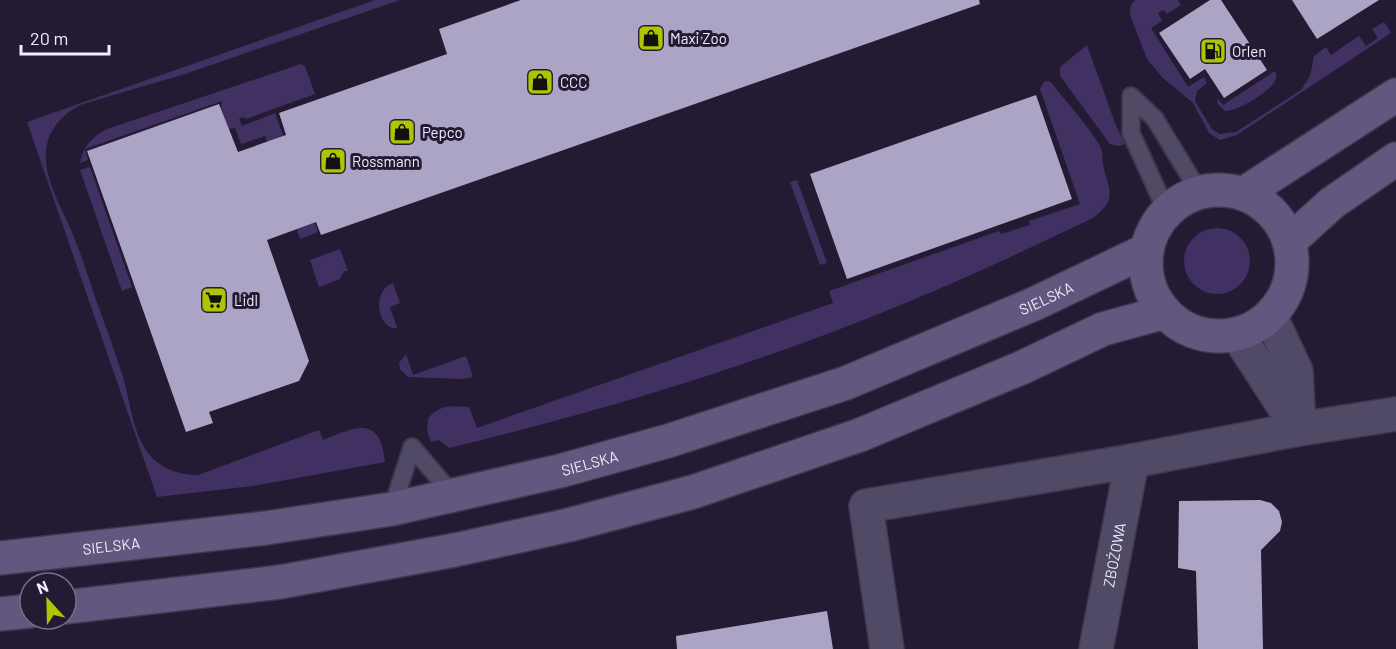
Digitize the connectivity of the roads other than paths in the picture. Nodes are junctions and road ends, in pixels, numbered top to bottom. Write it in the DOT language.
graph roads {
  1 [pos="1396,95"];
  2 [pos="1396,159"];
  3 [pos="1200,193"];
  4 [pos="1243,194"];
  5 [pos="1167,212"];
  6 [pos="1289,243"];
  7 [pos="1148,250"];
  8 [pos="1165,312"];
  9 [pos="1270,316"];
  10 [pos="1237,334"];
  11 [pos="1396,414"];
  12 [pos="1299,429"];
  13 [pos="1132,461"];
  14 [pos="454,496"];
  15 [pos="392,509"];
  16 [pos="0,558"];
  17 [pos="78,606"];
  18 [pos="18,612"];
  19 [pos="0,614"];
  20 [pos="887,649"];
  21 [pos="1096,649"];
  1 -- 4 [label="main road"];
  2 -- 6 [label="main road"];
  3 -- 4 [label="main road"];
  3 -- 5 [label="main road"];
  3 -- 5 [label="lane"];
  4 -- 6 [label="main road"];
  5 -- 7 [label="main road"];
  6 -- 9 [label="main road"];
  7 -- 8 [label="main road"];
  7 -- 14 [label="main road, SIELSKA"];
  8 -- 10 [label="main road"];
  8 -- 17 [label="main road"];
  9 -- 10 [label="main road"];
  9 -- 12 [label="street"];
  10 -- 12 [label="street"];
  11 -- 12 [label="street"];
  12 -- 13 [label="street"];
  13 -- 20 [label="street"];
  13 -- 21 [label="street, ZBOŻOWA"];
  14 -- 15 [label="main road, SIELSKA"];
  14 -- 15 [label="lane"];
  15 -- 16 [label="main road, SIELSKA"];
  18 -- 19 [label="main road"];
}
